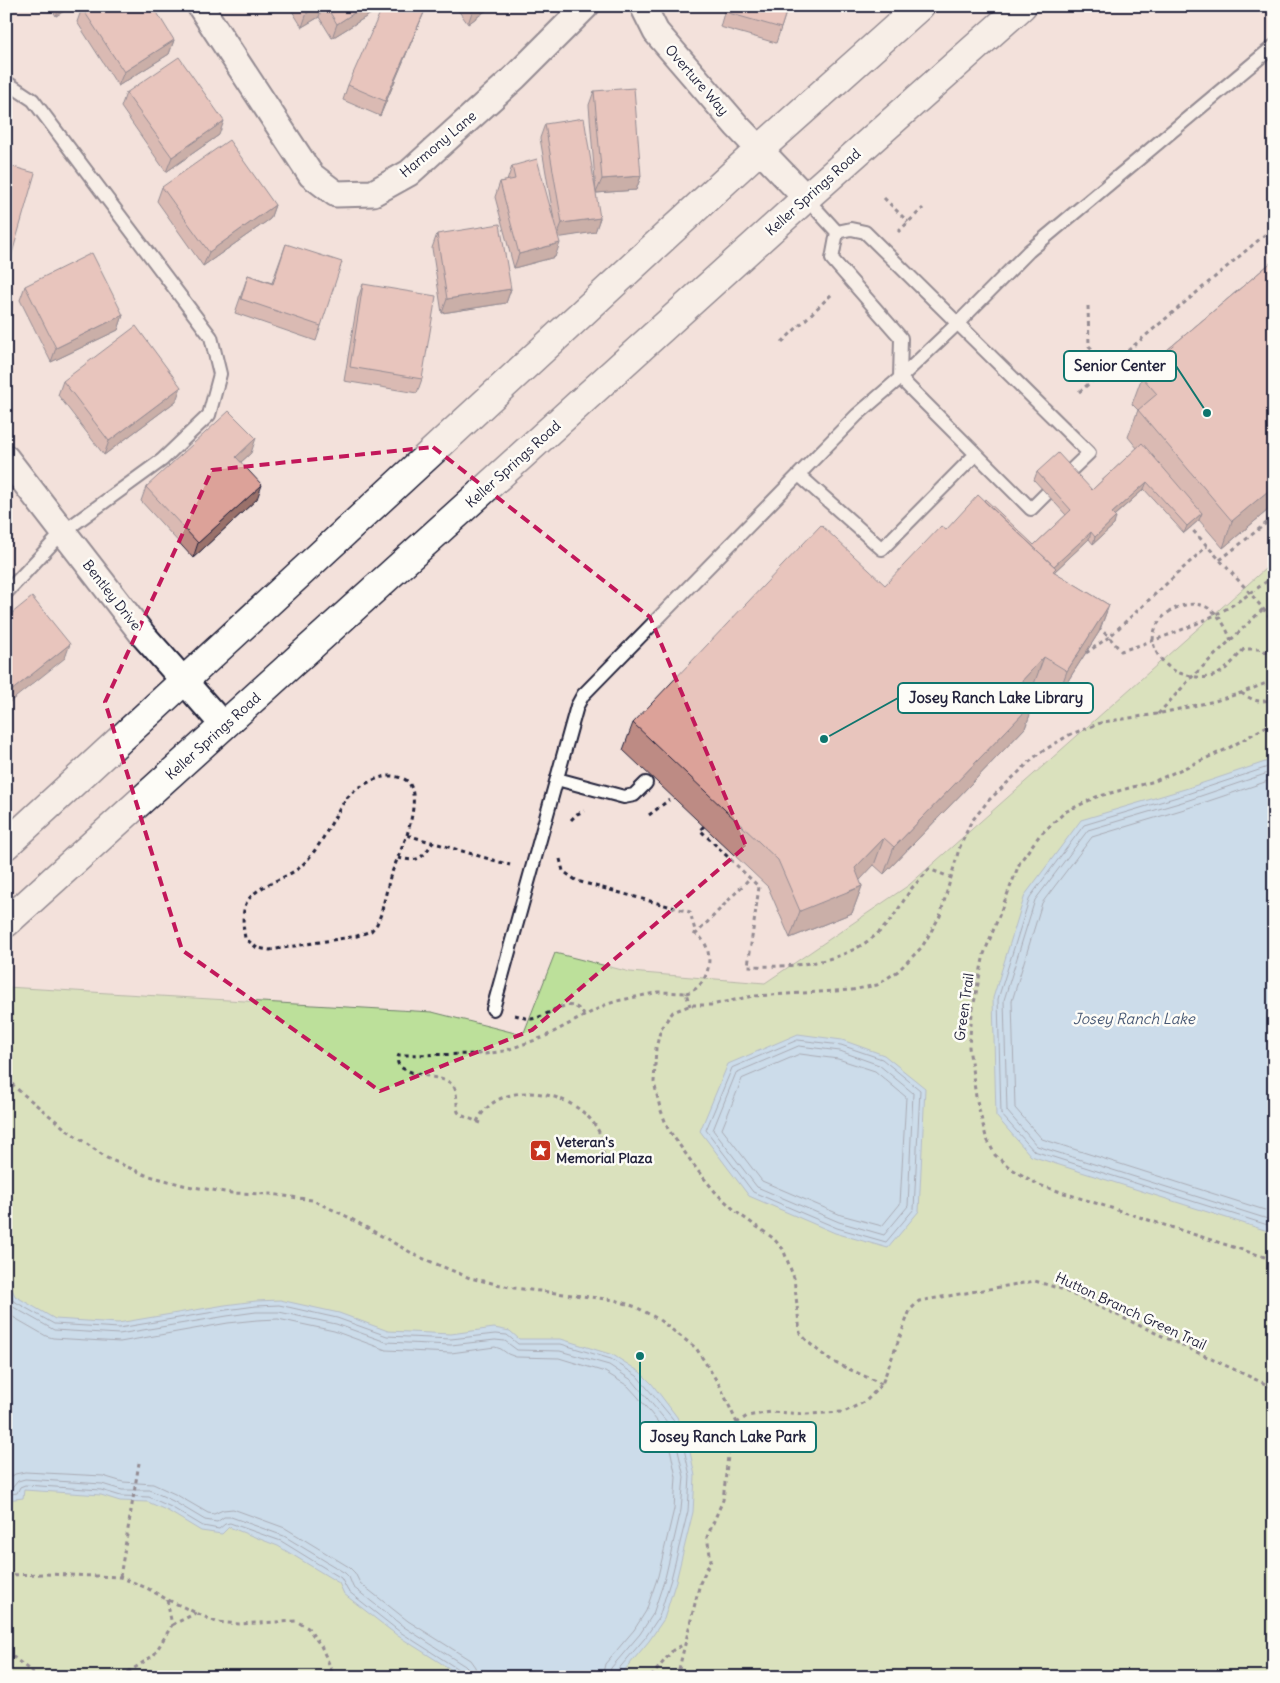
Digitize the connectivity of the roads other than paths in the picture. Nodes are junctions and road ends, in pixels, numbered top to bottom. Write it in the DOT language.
graph roads {
  1 [pos="200,6"];
  2 [pos="586,6"];
  3 [pos="643,6"];
  4 [pos="920,6"];
  5 [pos="1022,6"];
  6 [pos="1274,46"];
  7 [pos="6,82"];
  8 [pos="760,149"];
  9 [pos="806,198"];
  10 [pos="837,232"];
  11 [pos="958,323"];
  12 [pos="900,378"];
  13 [pos="976,454"];
  14 [pos="6,458"];
  15 [pos="1068,474"];
  16 [pos="799,475"];
  17 [pos="1047,493"];
  18 [pos="64,532"];
  19 [pos="6,593"];
  20 [pos="185,681"];
  21 [pos="224,726"];
  22 [pos="557,779"];
  23 [pos="646,783"];
  24 [pos="6,845"];
  25 [pos="6,924"];
  26 [pos="493,1009"];
  1 -- 2 [label="street, Harmony Lane"];
  3 -- 8 [label="street, Overture Way"];
  4 -- 8 [label="main road"];
  5 -- 9 [label="main road, Keller Springs Road"];
  6 -- 11 [label="lane"];
  7 -- 18 [label="lane"];
  8 -- 9 [label="street, Overture Way"];
  8 -- 20 [label="main road"];
  9 -- 10 [label="lane"];
  9 -- 21 [label="main road, Keller Springs Road"];
  10 -- 11 [label="lane"];
  10 -- 12 [label="lane"];
  11 -- 12 [label="lane"];
  11 -- 15 [label="lane"];
  12 -- 13 [label="lane"];
  12 -- 16 [label="lane"];
  13 -- 16 [label="lane"];
  13 -- 17 [label="lane"];
  14 -- 18 [label="street, Bentley Drive"];
  16 -- 22 [label="lane"];
  18 -- 19 [label="lane"];
  18 -- 20 [label="street, Bentley Drive"];
  20 -- 21 [label="street, Bentley Drive"];
  20 -- 24 [label="main road"];
  21 -- 25 [label="main road, Keller Springs Road"];
  22 -- 23 [label="lane"];
  22 -- 26 [label="lane"];
}
